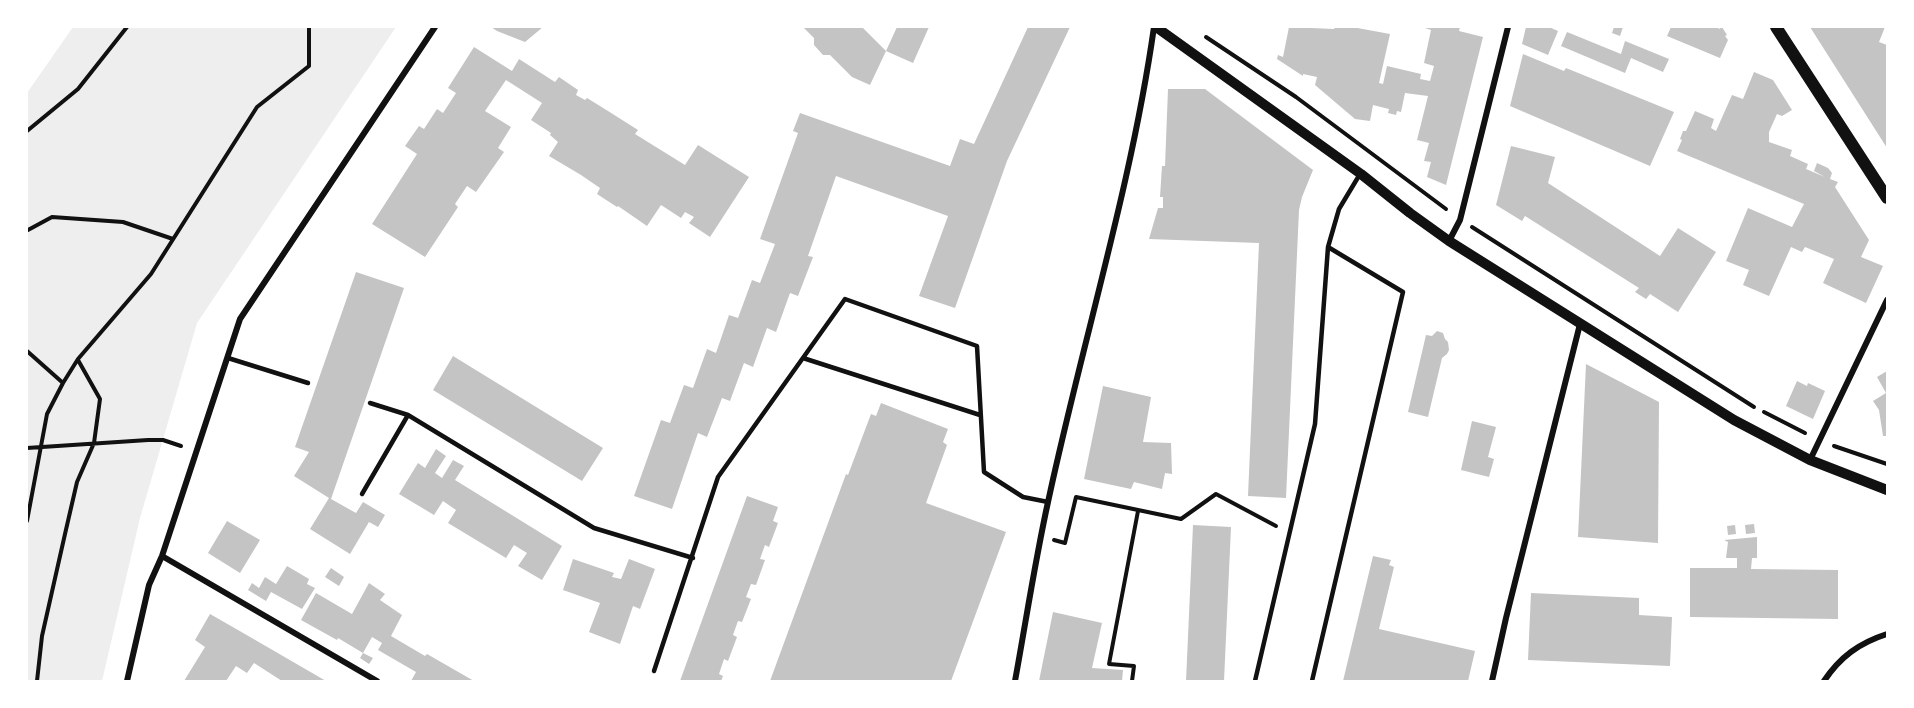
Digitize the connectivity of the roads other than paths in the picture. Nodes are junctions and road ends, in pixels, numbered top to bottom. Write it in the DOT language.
graph roads {
  1 [pos="435,27"];
  2 [pos="1155,27"];
  3 [pos="1508,27"];
  4 [pos="1776,27"];
  5 [pos="1360,174"];
  6 [pos="1887,198"];
  7 [pos="1449,241"];
  8 [pos="1328,247"];
  9 [pos="1887,300"];
  10 [pos="1580,324"];
  11 [pos="228,358"];
  12 [pos="803,358"];
  13 [pos="308,383"];
  14 [pos="370,402"];
  15 [pos="408,415"];
  16 [pos="981,415"];
  17 [pos="1810,460"];
  18 [pos="1887,490"];
  19 [pos="362,494"];
  20 [pos="1048,502"];
  21 [pos="162,556"];
  22 [pos="693,558"];
  23 [pos="1887,634"];
  24 [pos="654,671"];
  25 [pos="127,681"];
  26 [pos="377,681"];
  27 [pos="1015,681"];
  28 [pos="1255,681"];
  29 [pos="1312,681"];
  30 [pos="1492,681"];
  31 [pos="1824,681"];
  1 -- 11 [label="street"];
  2 -- 5 [label="street"];
  2 -- 20 [label="street"];
  3 -- 7 [label="street"];
  4 -- 6 [label="main road"];
  5 -- 7 [label="street"];
  5 -- 8 [label="lane"];
  7 -- 10 [label="street"];
  8 -- 28 [label="lane"];
  8 -- 29 [label="lane"];
  9 -- 17 [label="street"];
  10 -- 17 [label="street"];
  10 -- 30 [label="street"];
  11 -- 13 [label="lane"];
  11 -- 21 [label="street"];
  12 -- 16 [label="lane"];
  12 -- 16 [label="lane"];
  12 -- 22 [label="lane"];
  14 -- 15 [label="lane"];
  15 -- 19 [label="lane"];
  15 -- 22 [label="lane"];
  16 -- 20 [label="lane"];
  17 -- 18 [label="street"];
  20 -- 27 [label="street"];
  21 -- 25 [label="street"];
  21 -- 26 [label="street"];
  22 -- 24 [label="lane"];
  23 -- 31 [label="street"];
}
